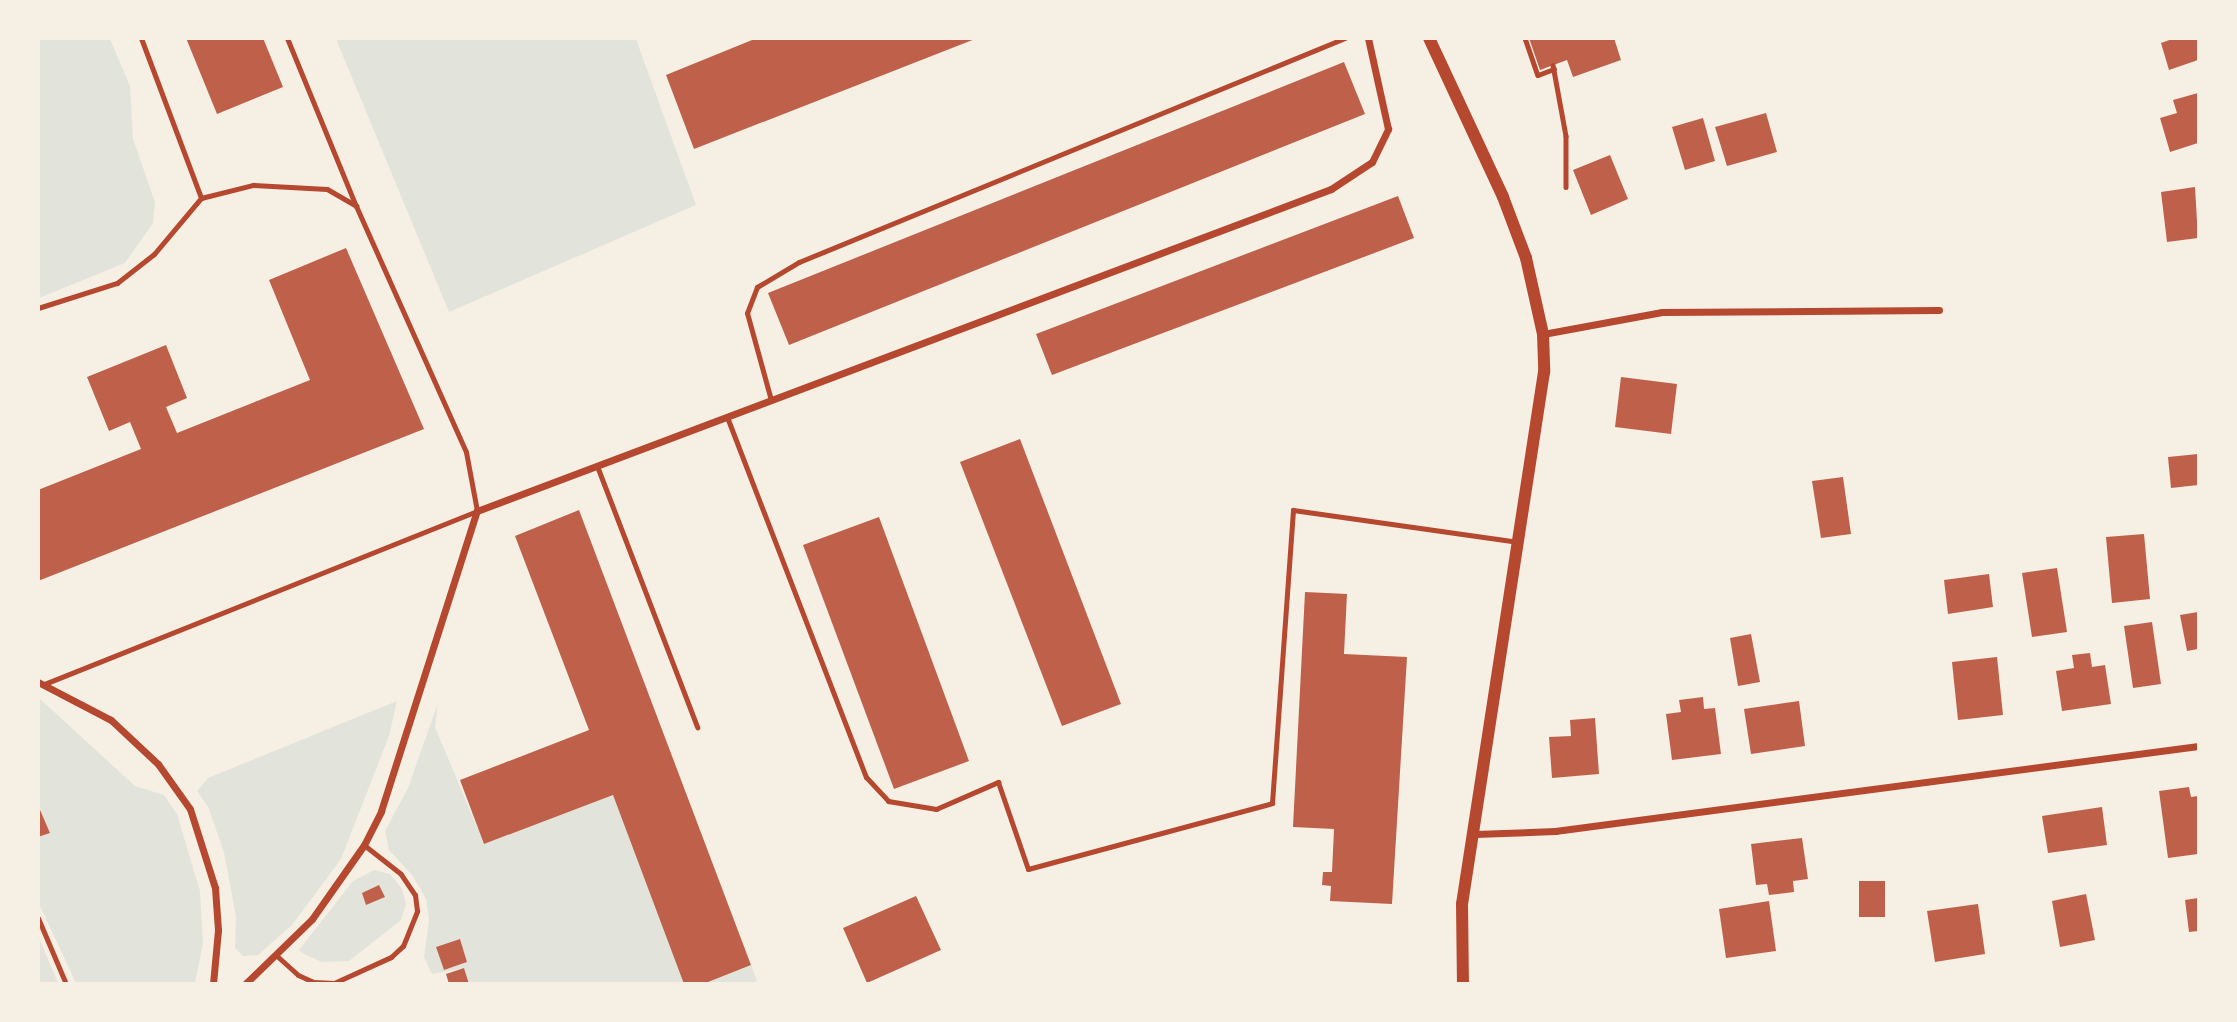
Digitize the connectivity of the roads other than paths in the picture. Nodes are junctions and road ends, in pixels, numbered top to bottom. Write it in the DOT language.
graph roads {
  1 [pos="141,38"];
  2 [pos="287,38"];
  3 [pos="1345,38"];
  4 [pos="1368,38"];
  5 [pos="1429,38"];
  6 [pos="201,198"];
  7 [pos="356,206"];
  8 [pos="38,308"];
  9 [pos="1939,310"];
  10 [pos="1543,334"];
  11 [pos="771,400"];
  12 [pos="727,417"];
  13 [pos="597,466"];
  14 [pos="477,511"];
  15 [pos="1520,542"];
  16 [pos="42,683"];
  17 [pos="697,727"];
  18 [pos="2199,746"];
  19 [pos="1475,834"];
  20 [pos="365,845"];
  21 [pos="38,918"];
  22 [pos="277,956"];
  23 [pos="66,984"];
  24 [pos="213,984"];
  25 [pos="245,984"];
  26 [pos="1463,984"];
  1 -- 6 [label="lane"];
  2 -- 7 [label="lane"];
  3 -- 11 [label="lane"];
  4 -- 11 [label="street"];
  5 -- 10 [label="street"];
  6 -- 7 [label="lane"];
  6 -- 8 [label="lane"];
  7 -- 14 [label="lane"];
  9 -- 10 [label="street"];
  10 -- 15 [label="street"];
  11 -- 12 [label="street"];
  12 -- 13 [label="street"];
  12 -- 15 [label="lane"];
  13 -- 14 [label="street"];
  13 -- 17 [label="lane"];
  14 -- 16 [label="lane"];
  14 -- 20 [label="street"];
  15 -- 19 [label="street"];
  16 -- 24 [label="street"];
  18 -- 19 [label="street"];
  19 -- 26 [label="street"];
  20 -- 22 [label="street"];
  20 -- 22 [label="lane"];
  21 -- 23 [label="lane"];
  22 -- 25 [label="street"];
}
